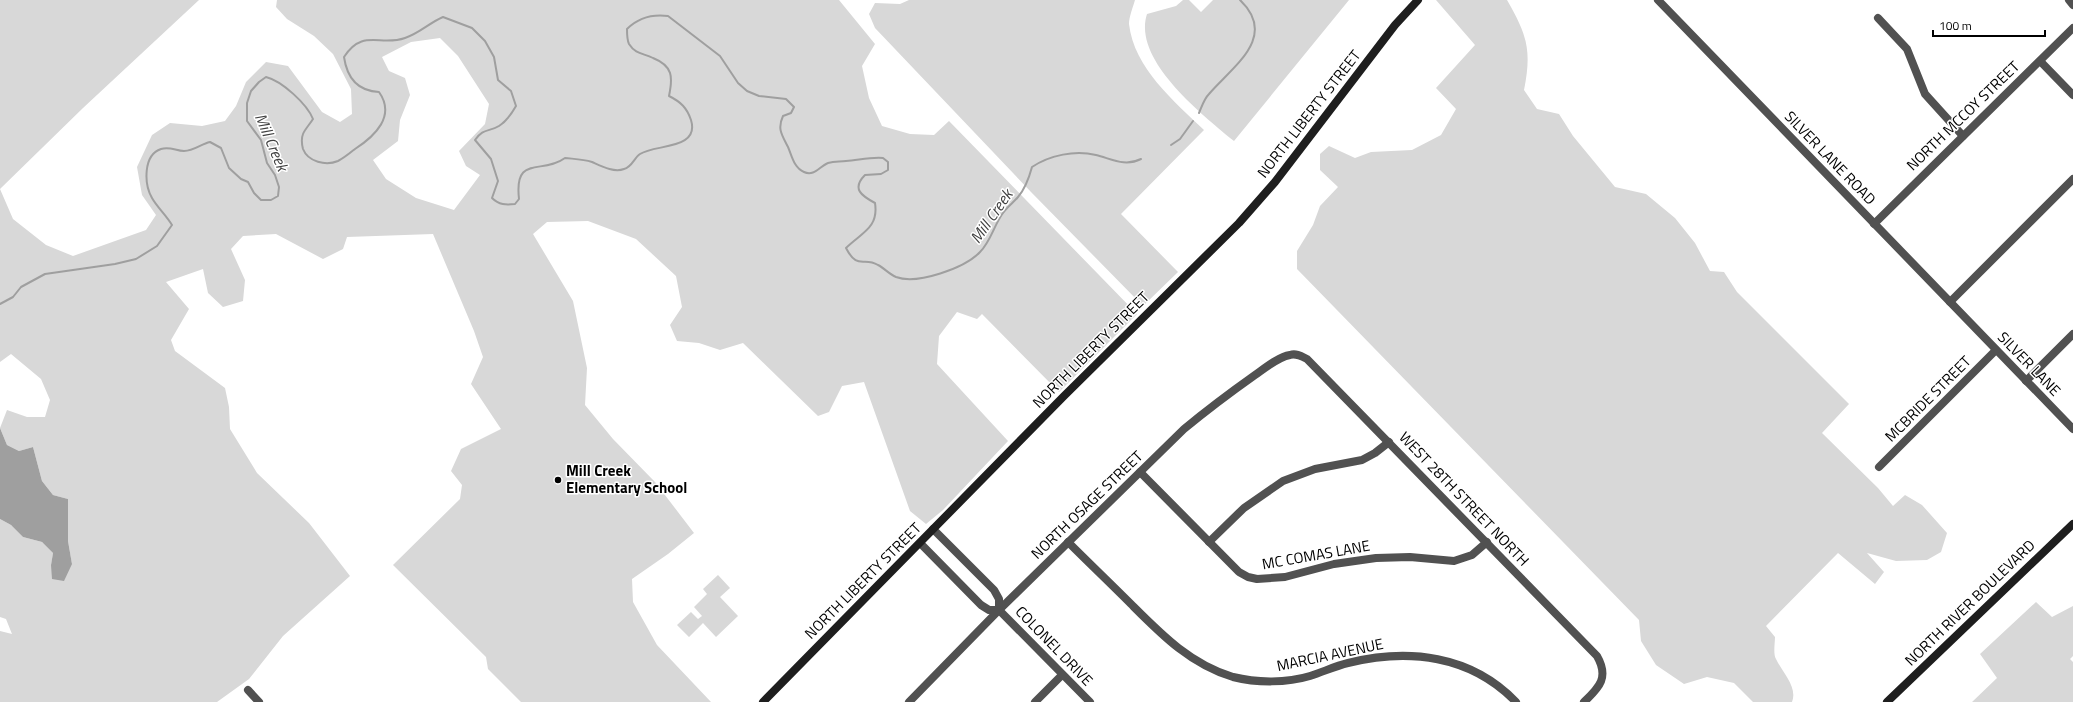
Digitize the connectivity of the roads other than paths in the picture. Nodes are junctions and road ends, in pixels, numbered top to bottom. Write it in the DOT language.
graph roads {
  1 [pos="1418,0"];
  2 [pos="1658,0"];
  3 [pos="2069,0"];
  4 [pos="2073,5"];
  5 [pos="1878,18"];
  6 [pos="2073,28"];
  7 [pos="2040,61"];
  8 [pos="2073,95"];
  9 [pos="1963,136"];
  10 [pos="2073,179"];
  11 [pos="1874,224"];
  12 [pos="1950,302"];
  13 [pos="2073,334"];
  14 [pos="1982,336"];
  15 [pos="1996,350"];
  16 [pos="1302,356"];
  17 [pos="2026,381"];
  18 [pos="2073,429"];
  19 [pos="1389,442"];
  20 [pos="1879,467"];
  21 [pos="1140,472"];
  22 [pos="2073,524"];
  23 [pos="933,529"];
  24 [pos="1068,542"];
  25 [pos="1209,542"];
  26 [pos="1487,542"];
  27 [pos="920,543"];
  28 [pos="999,610"];
  29 [pos="1062,675"];
  30 [pos="248,690"];
  31 [pos="259,702"];
  32 [pos="762,702"];
  33 [pos="909,702"];
  34 [pos="1035,702"];
  35 [pos="1090,702"];
  36 [pos="1516,702"];
  37 [pos="1584,702"];
  38 [pos="1887,702"];
  1 -- 23 [label="main road, NORTH LIBERTY STREET"];
  2 -- 11 [label="street, SILVER LANE ROAD"];
  3 -- 4 [label="street"];
  5 -- 9 [label="street"];
  6 -- 7 [label="street, NORTH MCCOY STREET"];
  7 -- 8 [label="street"];
  7 -- 9 [label="street, NORTH MCCOY STREET"];
  9 -- 11 [label="street, NORTH MCCOY STREET"];
  10 -- 12 [label="street"];
  11 -- 12 [label="street, SILVER LANE ROAD"];
  12 -- 14 [label="street, SILVER LANE ROAD"];
  13 -- 17 [label="street"];
  14 -- 15 [label="street, SILVER LANE"];
  15 -- 17 [label="street, SILVER LANE"];
  15 -- 20 [label="street, MCBRIDE STREET"];
  16 -- 19 [label="street, WEST 28TH STREET NORTH"];
  16 -- 21 [label="street, NORTH OSAGE STREET"];
  17 -- 18 [label="street, SILVER LANE"];
  19 -- 25 [label="street"];
  19 -- 26 [label="street, WEST 28TH STREET NORTH"];
  21 -- 24 [label="street, NORTH OSAGE STREET"];
  21 -- 25 [label="street, MC COMAS LANE"];
  22 -- 38 [label="main road, NORTH RIVER BOULEVARD"];
  23 -- 27 [label="main road, NORTH LIBERTY STREET"];
  23 -- 28 [label="street, COLONEL DRIVE"];
  24 -- 28 [label="street, NORTH OSAGE STREET"];
  24 -- 36 [label="street, MARCIA AVENUE"];
  25 -- 26 [label="street, MC COMAS LANE"];
  26 -- 37 [label="street, WEST 28TH STREET NORTH"];
  27 -- 28 [label="street, COLONEL DRIVE"];
  27 -- 32 [label="main road, NORTH LIBERTY STREET"];
  28 -- 29 [label="street, COLONEL DRIVE"];
  28 -- 33 [label="street, NORTH OSAGE STREET"];
  29 -- 34 [label="street"];
  29 -- 35 [label="street, COLONEL DRIVE"];
  30 -- 31 [label="street"];
}
